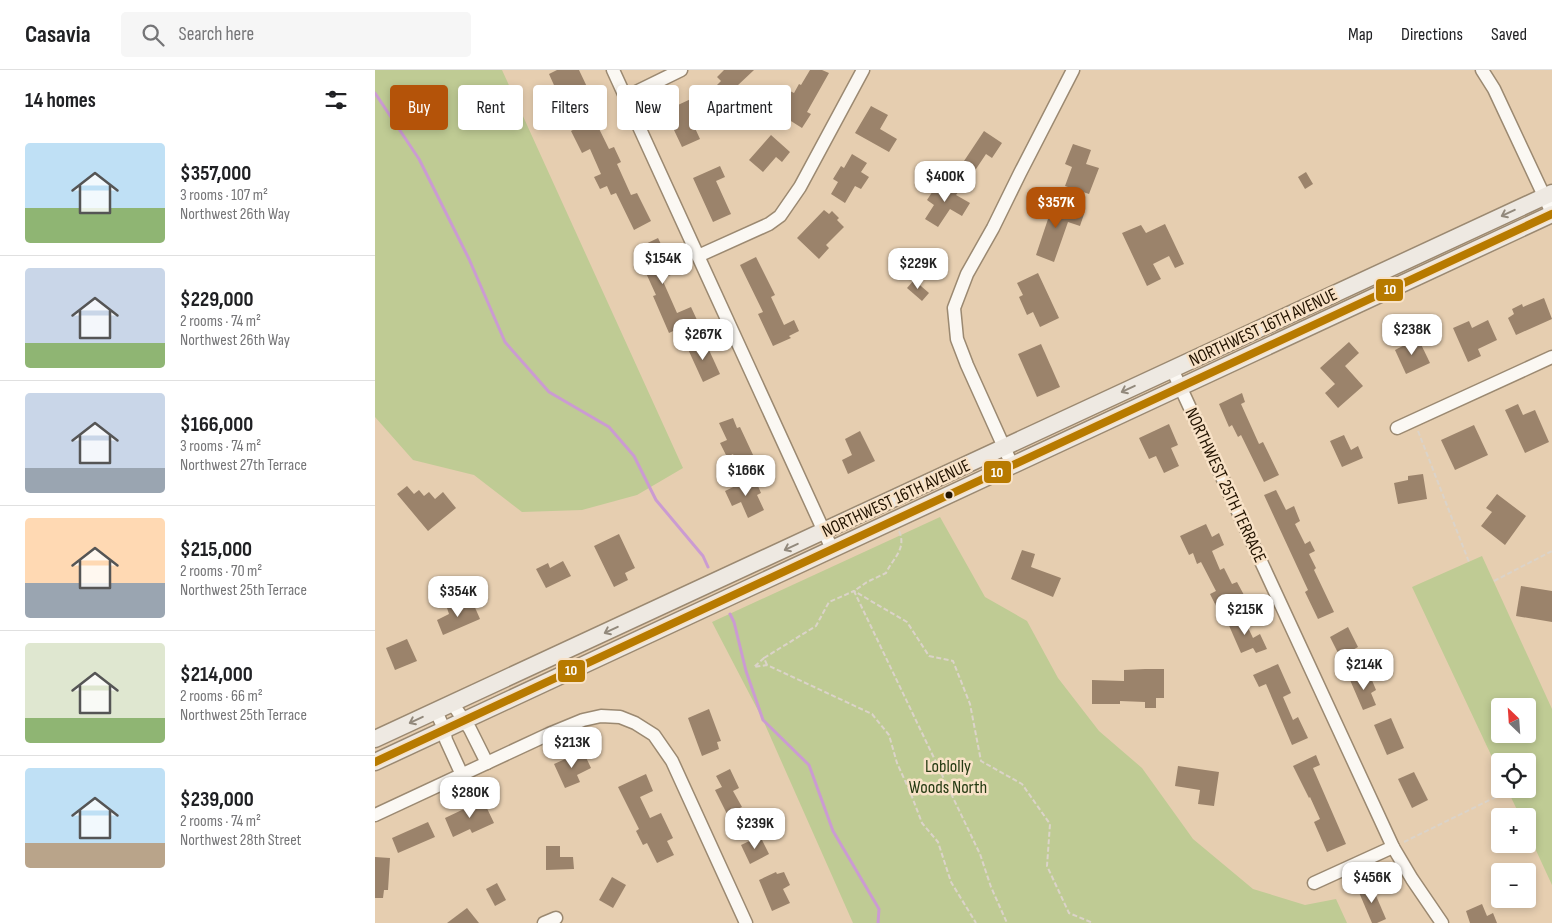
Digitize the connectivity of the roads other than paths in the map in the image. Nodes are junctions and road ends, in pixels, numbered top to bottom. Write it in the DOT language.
graph roads {
  1 [pos="613,70"];
  2 [pos="681,70"];
  3 [pos="863,70"];
  4 [pos="1073,70"];
  5 [pos="1482,70"];
  6 [pos="620,85"];
  7 [pos="650,85"];
  8 [pos="641,130"];
  9 [pos="1548,194"];
  10 [pos="1552,214"];
  11 [pos="698,256"];
  12 [pos="1355,284"];
  13 [pos="1364,302"];
  14 [pos="1552,357"];
  15 [pos="1172,368"];
  16 [pos="1181,387"];
  17 [pos="1397,428"];
  18 [pos="1004,447"];
  19 [pos="1012,465"];
  20 [pos="823,532"];
  21 [pos="832,549"];
  22 [pos="635,619"];
  23 [pos="643,637"];
  24 [pos="452,703"];
  25 [pos="436,711"];
  26 [pos="465,720"];
  27 [pos="444,729"];
  28 [pos="375,739"];
  29 [pos="375,762"];
  30 [pos="487,763"];
  31 [pos="463,775"];
  32 [pos="375,815"];
  33 [pos="1393,847"];
  34 [pos="1314,883"];
  35 [pos="556,918"];
  36 [pos="544,923"];
  37 [pos="746,923"];
  38 [pos="1443,923"];
  1 -- 6 [label="street"];
  2 -- 7 [label="street"];
  3 -- 11 [label="street"];
  4 -- 18 [label="street"];
  5 -- 9 [label="street"];
  8 -- 11 [label="street"];
  9 -- 10 [label="street"];
  9 -- 12 [label="main road, NORTHWEST 16TH AVENUE, one-way"];
  10 -- 13 [label="main road, NORTHWEST 16TH AVENUE"];
  11 -- 20 [label="street"];
  12 -- 13 [label="main road"];
  12 -- 15 [label="main road, NORTHWEST 16TH AVENUE"];
  13 -- 16 [label="main road, NORTHWEST 16TH AVENUE"];
  14 -- 17 [label="street"];
  15 -- 16 [label="street, NORTHWEST 25TH TERRACE"];
  15 -- 18 [label="main road, NORTHWEST 16TH AVENUE, one-way"];
  16 -- 19 [label="main road, NORTHWEST 16TH AVENUE"];
  16 -- 33 [label="street, NORTHWEST 25TH TERRACE"];
  18 -- 19 [label="street"];
  18 -- 20 [label="main road, NORTHWEST 16TH AVENUE"];
  19 -- 21 [label="main road, NORTHWEST 16TH AVENUE"];
  20 -- 21 [label="street"];
  20 -- 22 [label="main road, NORTHWEST 16TH AVENUE, one-way"];
  21 -- 23 [label="main road, NORTHWEST 16TH AVENUE"];
  22 -- 23 [label="main road"];
  22 -- 24 [label="main road, NORTHWEST 16TH AVENUE, one-way"];
  23 -- 26 [label="main road, NORTHWEST 16TH AVENUE"];
  24 -- 25 [label="main road, NORTHWEST 16TH AVENUE"];
  24 -- 26 [label="street"];
  25 -- 27 [label="street"];
  25 -- 28 [label="main road, NORTHWEST 16TH AVENUE, one-way"];
  26 -- 27 [label="main road, NORTHWEST 16TH AVENUE"];
  26 -- 30 [label="street"];
  27 -- 29 [label="main road, NORTHWEST 16TH AVENUE"];
  27 -- 31 [label="street"];
  30 -- 31 [label="street"];
  30 -- 37 [label="street"];
  31 -- 32 [label="street"];
  33 -- 34 [label="street"];
  33 -- 38 [label="street, NORTHWEST 25TH TERRACE"];
  35 -- 36 [label="street"];
}
